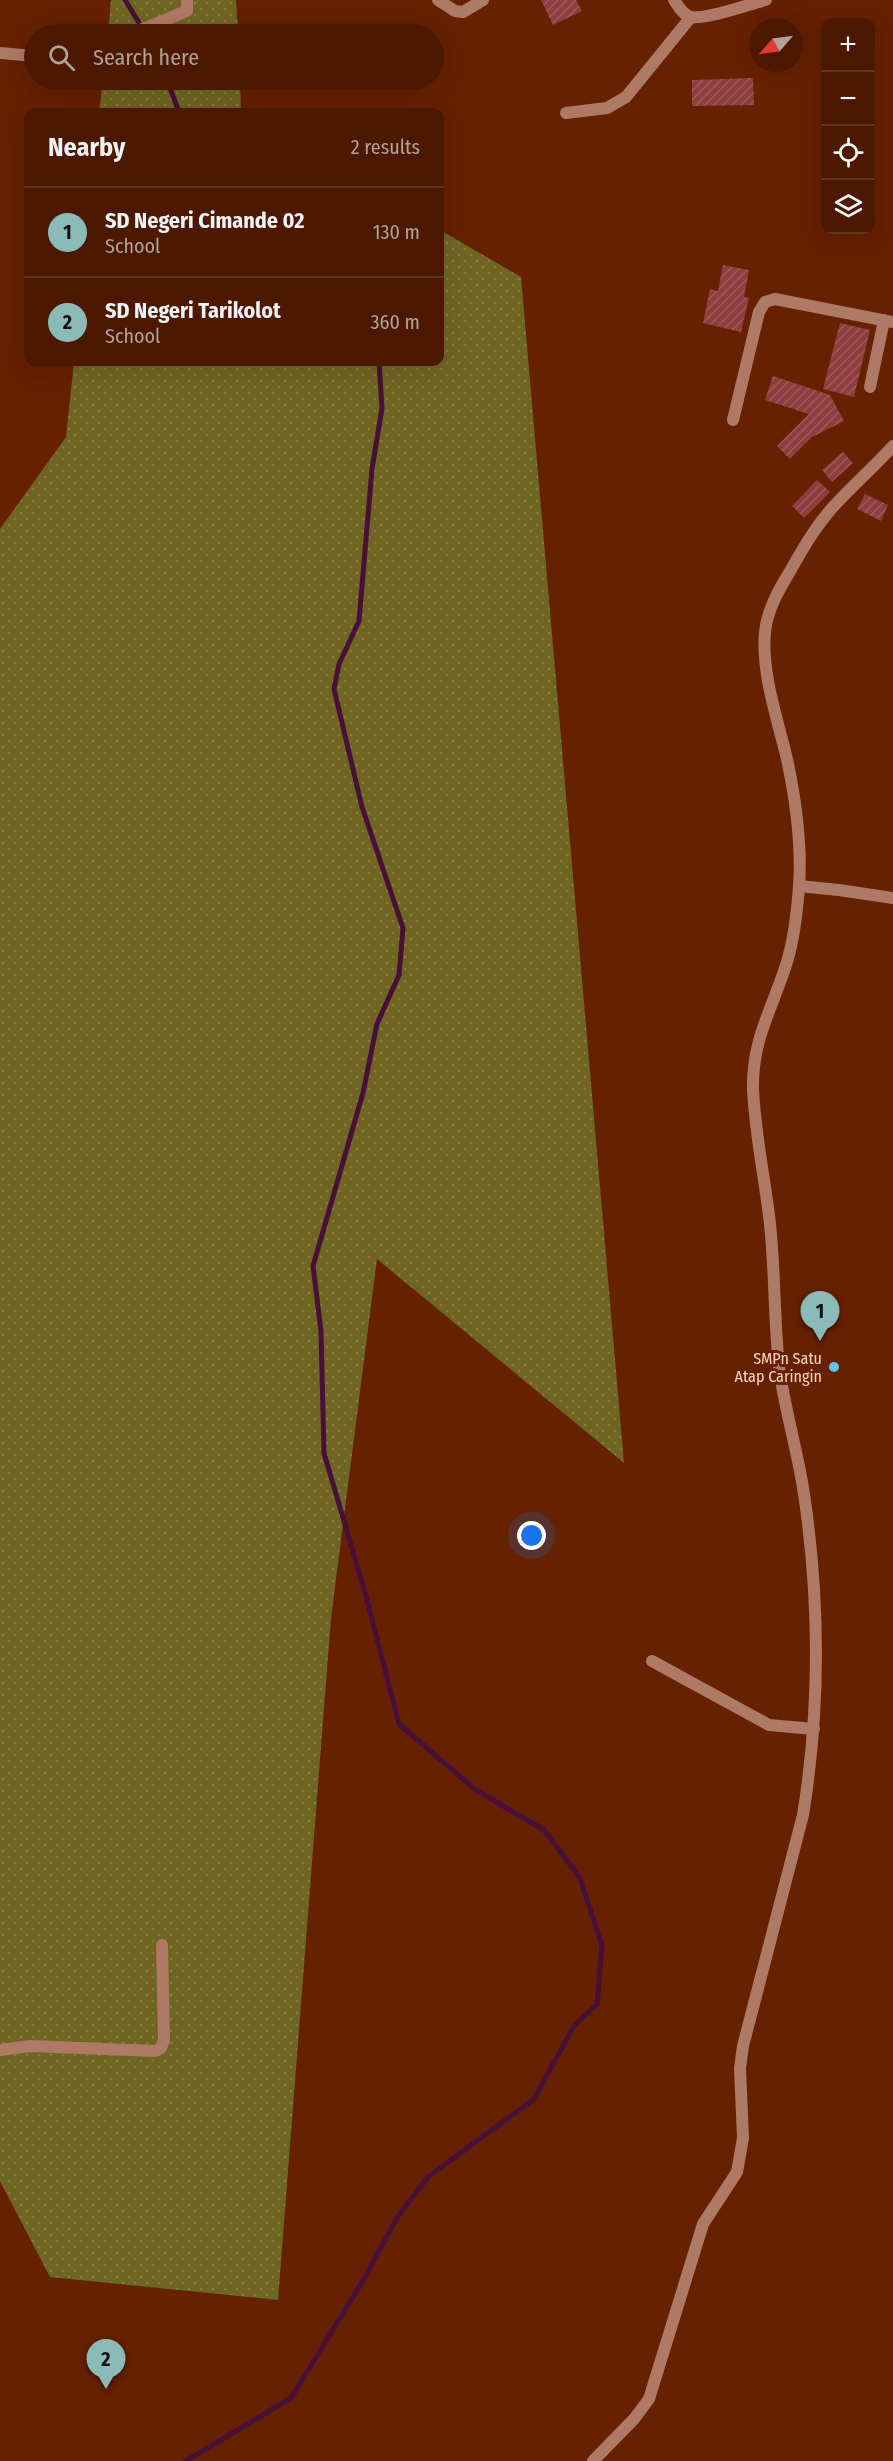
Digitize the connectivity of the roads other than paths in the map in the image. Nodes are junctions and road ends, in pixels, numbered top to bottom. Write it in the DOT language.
graph roads {
  1 [pos="187,0"];
  2 [pos="438,0"];
  3 [pos="483,0"];
  4 [pos="674,0"];
  5 [pos="766,0"];
  6 [pos="691,17"];
  7 [pos="158,24"];
  8 [pos="0,53"];
  9 [pos="24,55"];
  10 [pos="566,113"];
  11 [pos="888,321"];
  12 [pos="870,387"];
  13 [pos="733,420"];
  14 [pos="893,446"];
  15 [pos="799,886"];
  16 [pos="893,898"];
  17 [pos="652,1661"];
  18 [pos="814,1729"];
  19 [pos="162,1945"];
  20 [pos="0,2050"];
  21 [pos="593,2461"];
  1 -- 7 [label="street"];
  2 -- 3 [label="street"];
  4 -- 6 [label="street"];
  5 -- 6 [label="street"];
  6 -- 10 [label="street"];
  8 -- 9 [label="street"];
  11 -- 12 [label="street"];
  11 -- 13 [label="street"];
  14 -- 15 [label="street"];
  15 -- 16 [label="street"];
  15 -- 18 [label="street"];
  17 -- 18 [label="street"];
  18 -- 21 [label="street"];
  19 -- 20 [label="street"];
}
